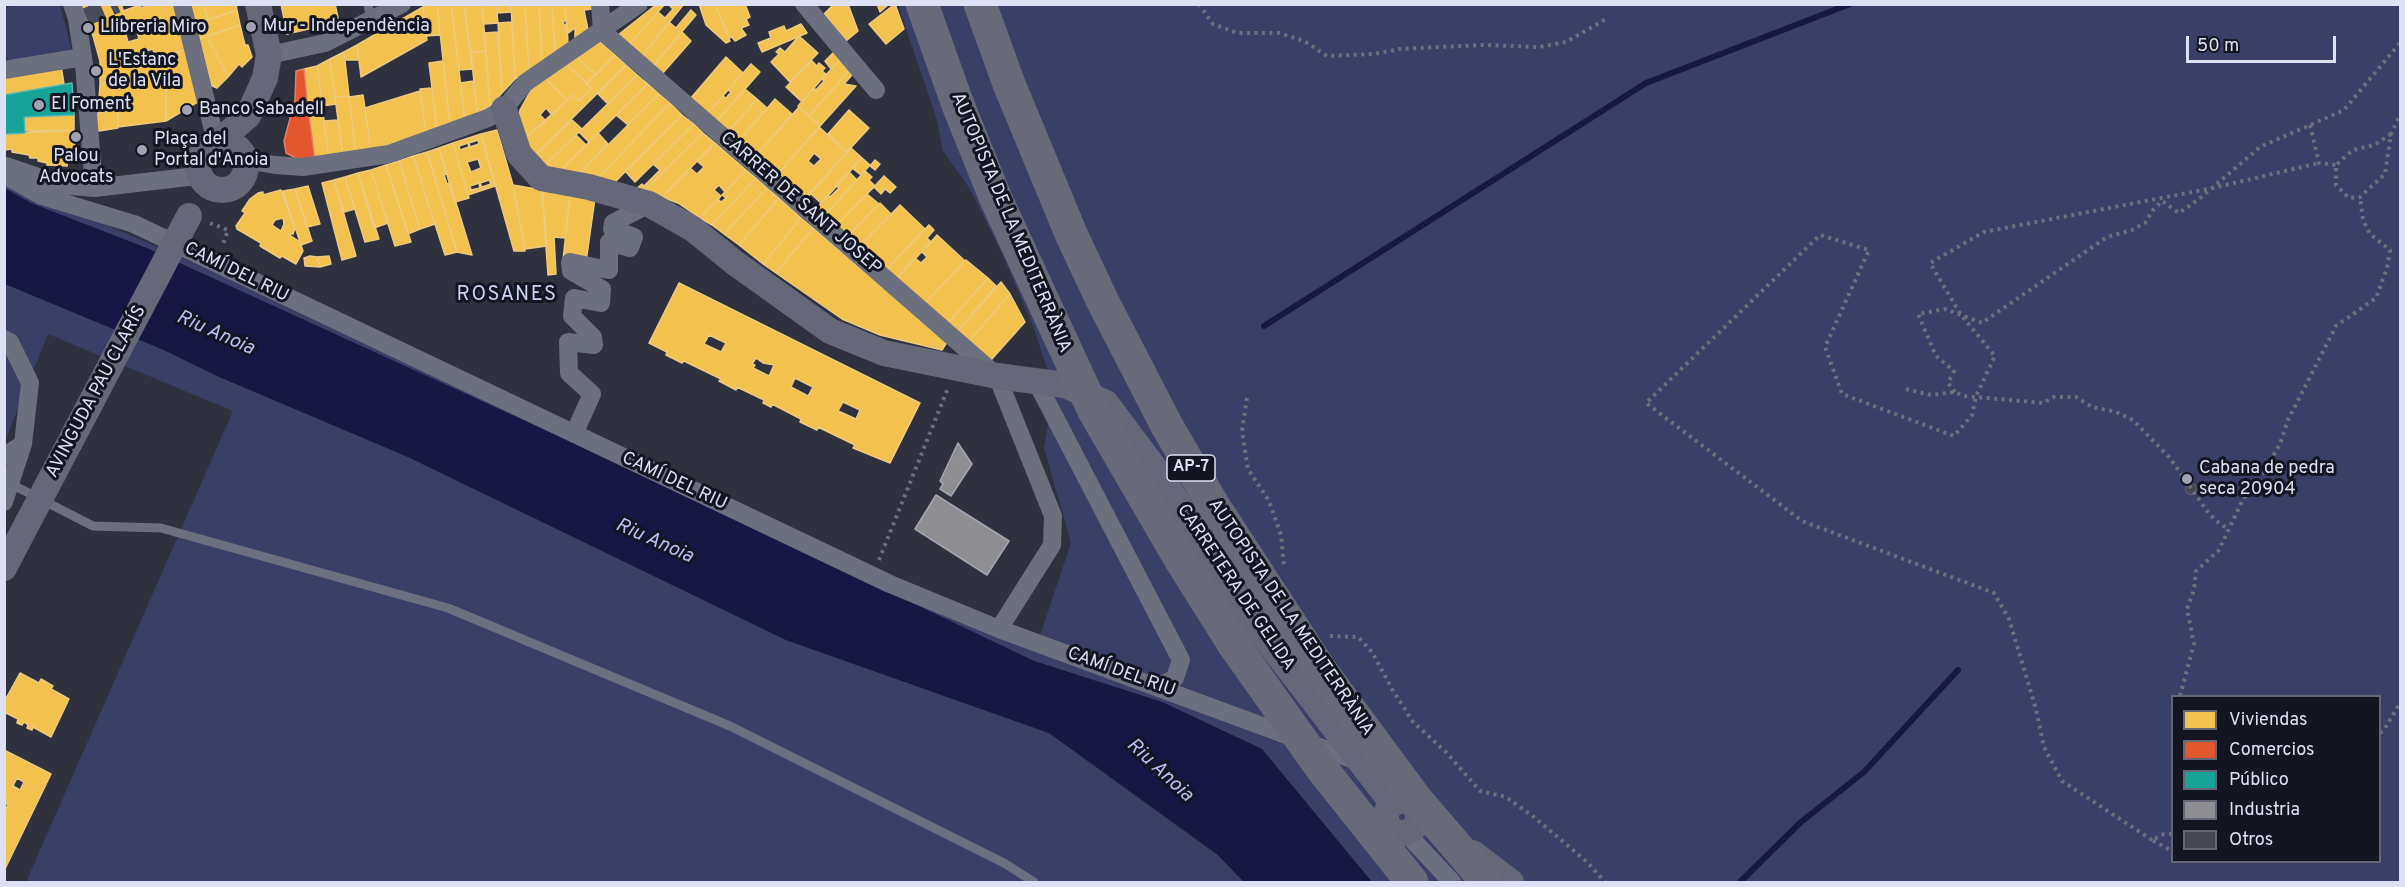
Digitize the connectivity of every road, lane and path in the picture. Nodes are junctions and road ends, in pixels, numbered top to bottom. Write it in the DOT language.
graph roads {
  1 [pos="182,4"];
  2 [pos="258,4"];
  3 [pos="402,4"];
  4 [pos="600,4"];
  5 [pos="639,4"];
  6 [pos="804,4"];
  7 [pos="922,4"];
  8 [pos="980,4"];
  9 [pos="1199,4"];
  10 [pos="370,13"];
  11 [pos="78,14"];
  12 [pos="1606,19"];
  13 [pos="602,31"];
  14 [pos="2400,44"];
  15 [pos="269,55"];
  16 [pos="83,57"];
  17 [pos="4,70"];
  18 [pos="876,90"];
  19 [pos="504,109"];
  20 [pos="248,116"];
  21 [pos="2400,116"];
  22 [pos="2310,125"];
  23 [pos="2391,134"];
  24 [pos="217,141"];
  25 [pos="245,157"];
  26 [pos="2319,163"];
  27 [pos="2336,165"];
  28 [pos="4,166"];
  29 [pos="4,174"];
  30 [pos="205,180"];
  31 [pos="94,188"];
  32 [pos="2213,188"];
  33 [pos="2360,197"];
  34 [pos="649,204"];
  35 [pos="189,216"];
  36 [pos="215,263"];
  37 [pos="1961,315"];
  38 [pos="4,339"];
  39 [pos="956,368"];
  40 [pos="997,376"];
  41 [pos="1036,381"];
  42 [pos="1906,388"];
  43 [pos="1955,392"];
  44 [pos="1976,396"];
  45 [pos="1246,398"];
  46 [pos="574,434"];
  47 [pos="23,444"];
  48 [pos="4,456"];
  49 [pos="8,482"];
  50 [pos="4,502"];
  51 [pos="2228,529"];
  52 [pos="4,568"];
  53 [pos="1284,570"];
  54 [pos="873,576"];
  55 [pos="999,629"];
  56 [pos="1324,632"];
  57 [pos="1158,687"];
  58 [pos="2180,695"];
  59 [pos="2400,703"];
  60 [pos="2381,732"];
  61 [pos="1357,761"];
  62 [pos="1412,824"];
  63 [pos="2171,834"];
  64 [pos="2152,840"];
  65 [pos="2171,850"];
  66 [pos="1034,882"];
  67 [pos="1412,882"];
  68 [pos="1452,882"];
  69 [pos="1487,882"];
  70 [pos="1511,882"];
  71 [pos="1605,882"];
  1 -- 24 [label="street"];
  2 -- 15 [label="street"];
  3 -- 10 [label="street"];
  4 -- 13 [label="street"];
  5 -- 13 [label="street"];
  6 -- 18 [label="street"];
  7 -- 67 [label="highway, AUTOPISTA DE LA MEDITERRÀNIA, bridge"];
  8 -- 69 [label="highway, AUTOPISTA DE LA MEDITERRÀNIA / AP-7, bridge"];
  9 -- 12 [label="path"];
  10 -- 15 [label="street"];
  11 -- 16 [label="street"];
  13 -- 19 [label="street"];
  13 -- 40 [label="street, CARRER DE SANT JOSEP"];
  14 -- 22 [label="path"];
  15 -- 20 [label="street"];
  16 -- 17 [label="street"];
  16 -- 31 [label="street"];
  19 -- 25 [label="street"];
  19 -- 34 [label="street, CARRETERA DE GELIDA"];
  20 -- 24 [label="street"];
  20 -- 25 [label="street"];
  21 -- 23 [label="path"];
  22 -- 26 [label="path"];
  22 -- 32 [label="path"];
  23 -- 27 [label="path"];
  23 -- 33 [label="path"];
  24 -- 25 [label="street"];
  24 -- 30 [label="street"];
  25 -- 30 [label="street"];
  26 -- 27 [label="path"];
  26 -- 32 [label="path"];
  27 -- 33 [label="path"];
  28 -- 31 [label="street"];
  29 -- 36 [label="street, CAMÍ DEL RIU"];
  30 -- 31 [label="street"];
  30 -- 35 [label="street, AVINGUDA PAU CLARÍS"];
  32 -- 37 [label="path"];
  32 -- 37 [label="path"];
  33 -- 51 [label="path"];
  34 -- 39 [label="street, CARRETERA DE GELIDA"];
  34 -- 46 [label="street"];
  35 -- 36 [label="path"];
  35 -- 52 [label="street, AVINGUDA PAU CLARÍS, bridge"];
  36 -- 46 [label="street, CAMÍ DEL RIU"];
  37 -- 43 [label="path"];
  37 -- 44 [label="path"];
  38 -- 47 [label="street"];
  39 -- 40 [label="street, CARRETERA DE GELIDA"];
  39 -- 54 [label="path"];
  40 -- 41 [label="street, CARRETERA DE GELIDA"];
  40 -- 55 [label="street"];
  41 -- 57 [label="street"];
  41 -- 61 [label="street, CARRETERA DE GELIDA"];
  42 -- 43 [label="path"];
  43 -- 44 [label="path"];
  44 -- 51 [label="path"];
  44 -- 64 [label="path"];
  45 -- 53 [label="path"];
  46 -- 54 [label="street, CAMÍ DEL RIU"];
  47 -- 48 [label="street"];
  47 -- 49 [label="street"];
  49 -- 50 [label="street"];
  49 -- 66 [label="lane"];
  51 -- 58 [label="path"];
  54 -- 55 [label="street, CAMÍ DEL RIU"];
  55 -- 57 [label="street, CAMÍ DEL RIU"];
  56 -- 71 [label="path"];
  57 -- 61 [label="street, CAMÍ DEL RIU"];
  59 -- 60 [label="path"];
  61 -- 62 [label="street, CARRETERA DE GELIDA"];
  62 -- 68 [label="street"];
  62 -- 70 [label="street"];
  63 -- 64 [label="path"];
  64 -- 65 [label="path"];
}
